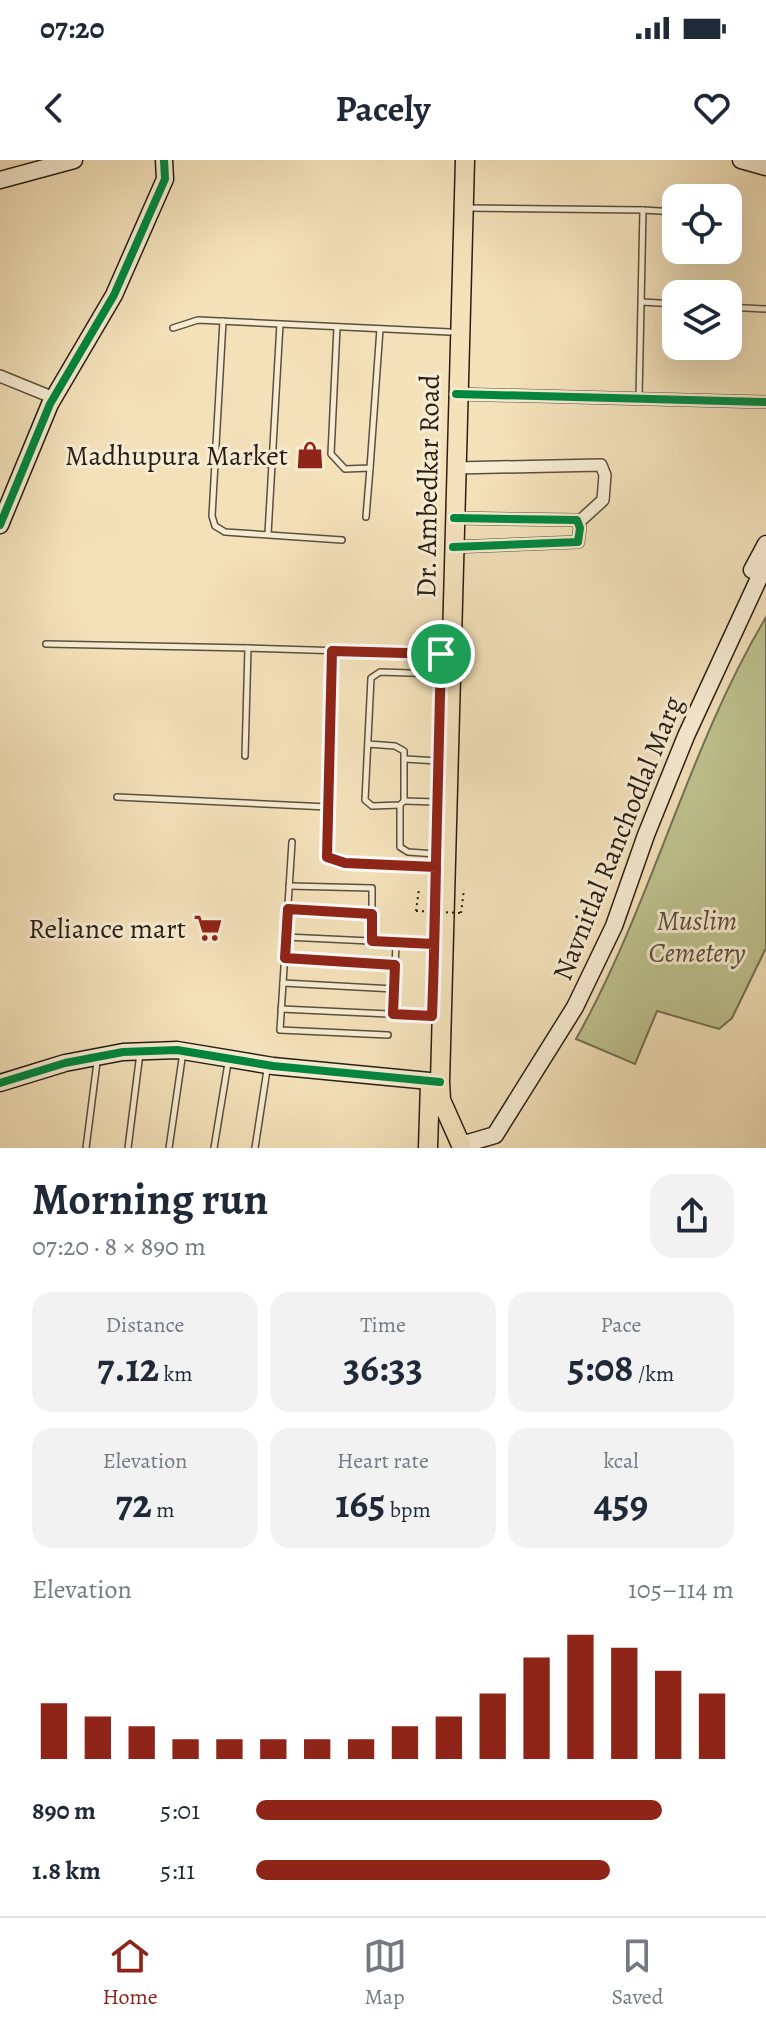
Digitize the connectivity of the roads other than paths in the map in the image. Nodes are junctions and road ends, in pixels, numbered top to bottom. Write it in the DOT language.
graph roads {
  1 [pos="74,160"];
  2 [pos="164,160"];
  3 [pos="456,160"];
  4 [pos="465,160"];
  5 [pos="741,160"];
  6 [pos="766,167"];
  7 [pos="0,180"];
  8 [pos="463,207"];
  9 [pos="643,210"];
  10 [pos="662,211"];
  11 [pos="642,302"];
  12 [pos="662,303"];
  13 [pos="742,308"];
  14 [pos="766,309"];
  15 [pos="223,321"];
  16 [pos="280,324"];
  17 [pos="337,327"];
  18 [pos="173,328"];
  19 [pos="380,329"];
  20 [pos="450,332"];
  21 [pos="0,376"];
  22 [pos="456,394"];
  23 [pos="54,398"];
  24 [pos="639,399"];
  25 [pos="766,402"];
  26 [pos="216,460"];
  27 [pos="272,464"];
  28 [pos="370,468"];
  29 [pos="455,468"];
  30 [pos="366,517"];
  31 [pos="454,518"];
  32 [pos="580,521"];
  33 [pos="0,525"];
  34 [pos="268,534"];
  35 [pos="342,540"];
  36 [pos="766,544"];
  37 [pos="453,547"];
  38 [pos="764,571"];
  39 [pos="766,591"];
  40 [pos="747,607"];
  41 [pos="46,644"];
  42 [pos="248,648"];
  43 [pos="332,651"];
  44 [pos="441,654"];
  45 [pos="440,674"];
  46 [pos="368,744"];
  47 [pos="245,756"];
  48 [pos="405,759"];
  49 [pos="438,761"];
  50 [pos="117,797"];
  51 [pos="437,802"];
  52 [pos="402,803"];
  53 [pos="328,807"];
  54 [pos="292,842"];
  55 [pos="436,860"];
  56 [pos="289,886"];
  57 [pos="288,909"];
  58 [pos="372,914"];
  59 [pos="286,937"];
  60 [pos="372,941"];
  61 [pos="396,944"];
  62 [pos="434,944"];
  63 [pos="285,958"];
  64 [pos="395,965"];
  65 [pos="283,983"];
  66 [pos="394,989"];
  67 [pos="281,1009"];
  68 [pos="393,1014"];
  69 [pos="432,1016"];
  70 [pos="388,1035"];
  71 [pos="183,1051"];
  72 [pos="140,1052"];
  73 [pos="97,1057"];
  74 [pos="228,1058"];
  75 [pos="268,1065"];
  76 [pos="435,1082"];
  77 [pos="0,1083"];
  78 [pos="462,1146"];
  79 [pos="86,1148"];
  80 [pos="128,1148"];
  81 [pos="169,1148"];
  82 [pos="214,1148"];
  83 [pos="255,1148"];
  84 [pos="428,1148"];
  85 [pos="434,1148"];
  86 [pos="494,1148"];
  1 -- 7 [label="main road"];
  2 -- 23 [label="main road"];
  3 -- 20 [label="main road, Dr. Ambedkar Road"];
  4 -- 8 [label="main road, Dr. Ambedkar Road"];
  5 -- 6 [label="main road"];
  8 -- 9 [label="lane"];
  8 -- 22 [label="main road, Dr. Ambedkar Road"];
  9 -- 10 [label="lane"];
  9 -- 11 [label="lane"];
  11 -- 12 [label="lane"];
  11 -- 24 [label="lane"];
  13 -- 14 [label="lane"];
  15 -- 16 [label="lane"];
  15 -- 18 [label="lane"];
  15 -- 26 [label="lane"];
  16 -- 17 [label="lane"];
  16 -- 27 [label="lane"];
  17 -- 19 [label="lane"];
  17 -- 28 [label="lane"];
  19 -- 20 [label="lane"];
  19 -- 28 [label="lane"];
  20 -- 44 [label="main road, Dr. Ambedkar Road"];
  21 -- 23 [label="street"];
  22 -- 24 [label="street"];
  22 -- 29 [label="main road, Dr. Ambedkar Road"];
  23 -- 33 [label="main road"];
  24 -- 25 [label="street"];
  26 -- 27 [label="lane"];
  26 -- 34 [label="lane"];
  27 -- 34 [label="lane"];
  28 -- 30 [label="lane"];
  29 -- 31 [label="main road, Dr. Ambedkar Road"];
  29 -- 32 [label="street"];
  31 -- 32 [label="street"];
  31 -- 37 [label="main road, Dr. Ambedkar Road"];
  32 -- 37 [label="street"];
  34 -- 35 [label="lane"];
  36 -- 40 [label="main road"];
  37 -- 76 [label="main road, Dr. Ambedkar Road"];
  38 -- 40 [label="main road"];
  39 -- 40 [label="main road"];
  40 -- 78 [label="main road, Navnitlal Ranchodlal Marg"];
  40 -- 86 [label="main road"];
  41 -- 42 [label="lane"];
  42 -- 43 [label="lane"];
  42 -- 47 [label="lane"];
  43 -- 44 [label="lane"];
  43 -- 53 [label="lane"];
  44 -- 45 [label="main road, Dr. Ambedkar Road"];
  45 -- 46 [label="lane"];
  45 -- 49 [label="main road, Dr. Ambedkar Road"];
  46 -- 48 [label="lane"];
  46 -- 52 [label="lane"];
  48 -- 49 [label="lane"];
  48 -- 52 [label="lane"];
  49 -- 51 [label="main road, Dr. Ambedkar Road"];
  50 -- 53 [label="lane"];
  51 -- 52 [label="lane"];
  51 -- 55 [label="main road, Dr. Ambedkar Road"];
  52 -- 55 [label="lane"];
  53 -- 55 [label="lane"];
  54 -- 56 [label="lane"];
  55 -- 62 [label="main road, Dr. Ambedkar Road"];
  56 -- 57 [label="lane"];
  56 -- 58 [label="lane"];
  57 -- 58 [label="lane"];
  57 -- 59 [label="lane"];
  58 -- 60 [label="lane"];
  59 -- 60 [label="lane"];
  59 -- 63 [label="lane"];
  60 -- 61 [label="lane"];
  61 -- 62 [label="lane"];
  61 -- 64 [label="lane"];
  62 -- 69 [label="main road, Dr. Ambedkar Road"];
  63 -- 64 [label="lane"];
  63 -- 65 [label="lane"];
  64 -- 66 [label="lane"];
  65 -- 66 [label="lane"];
  65 -- 67 [label="lane"];
  66 -- 68 [label="lane"];
  67 -- 68 [label="lane"];
  67 -- 70 [label="lane"];
  68 -- 69 [label="lane"];
  69 -- 76 [label="main road, Dr. Ambedkar Road"];
  71 -- 72 [label="main road"];
  71 -- 74 [label="main road"];
  71 -- 81 [label="lane"];
  72 -- 73 [label="main road"];
  72 -- 80 [label="lane"];
  73 -- 77 [label="main road"];
  73 -- 79 [label="lane"];
  74 -- 75 [label="main road"];
  74 -- 82 [label="lane"];
  75 -- 76 [label="main road"];
  75 -- 83 [label="lane"];
  76 -- 78 [label="main road, Dr. Ambedkar Road"];
  76 -- 84 [label="main road, Dr. Ambedkar Road"];
  78 -- 85 [label="main road"];
}
